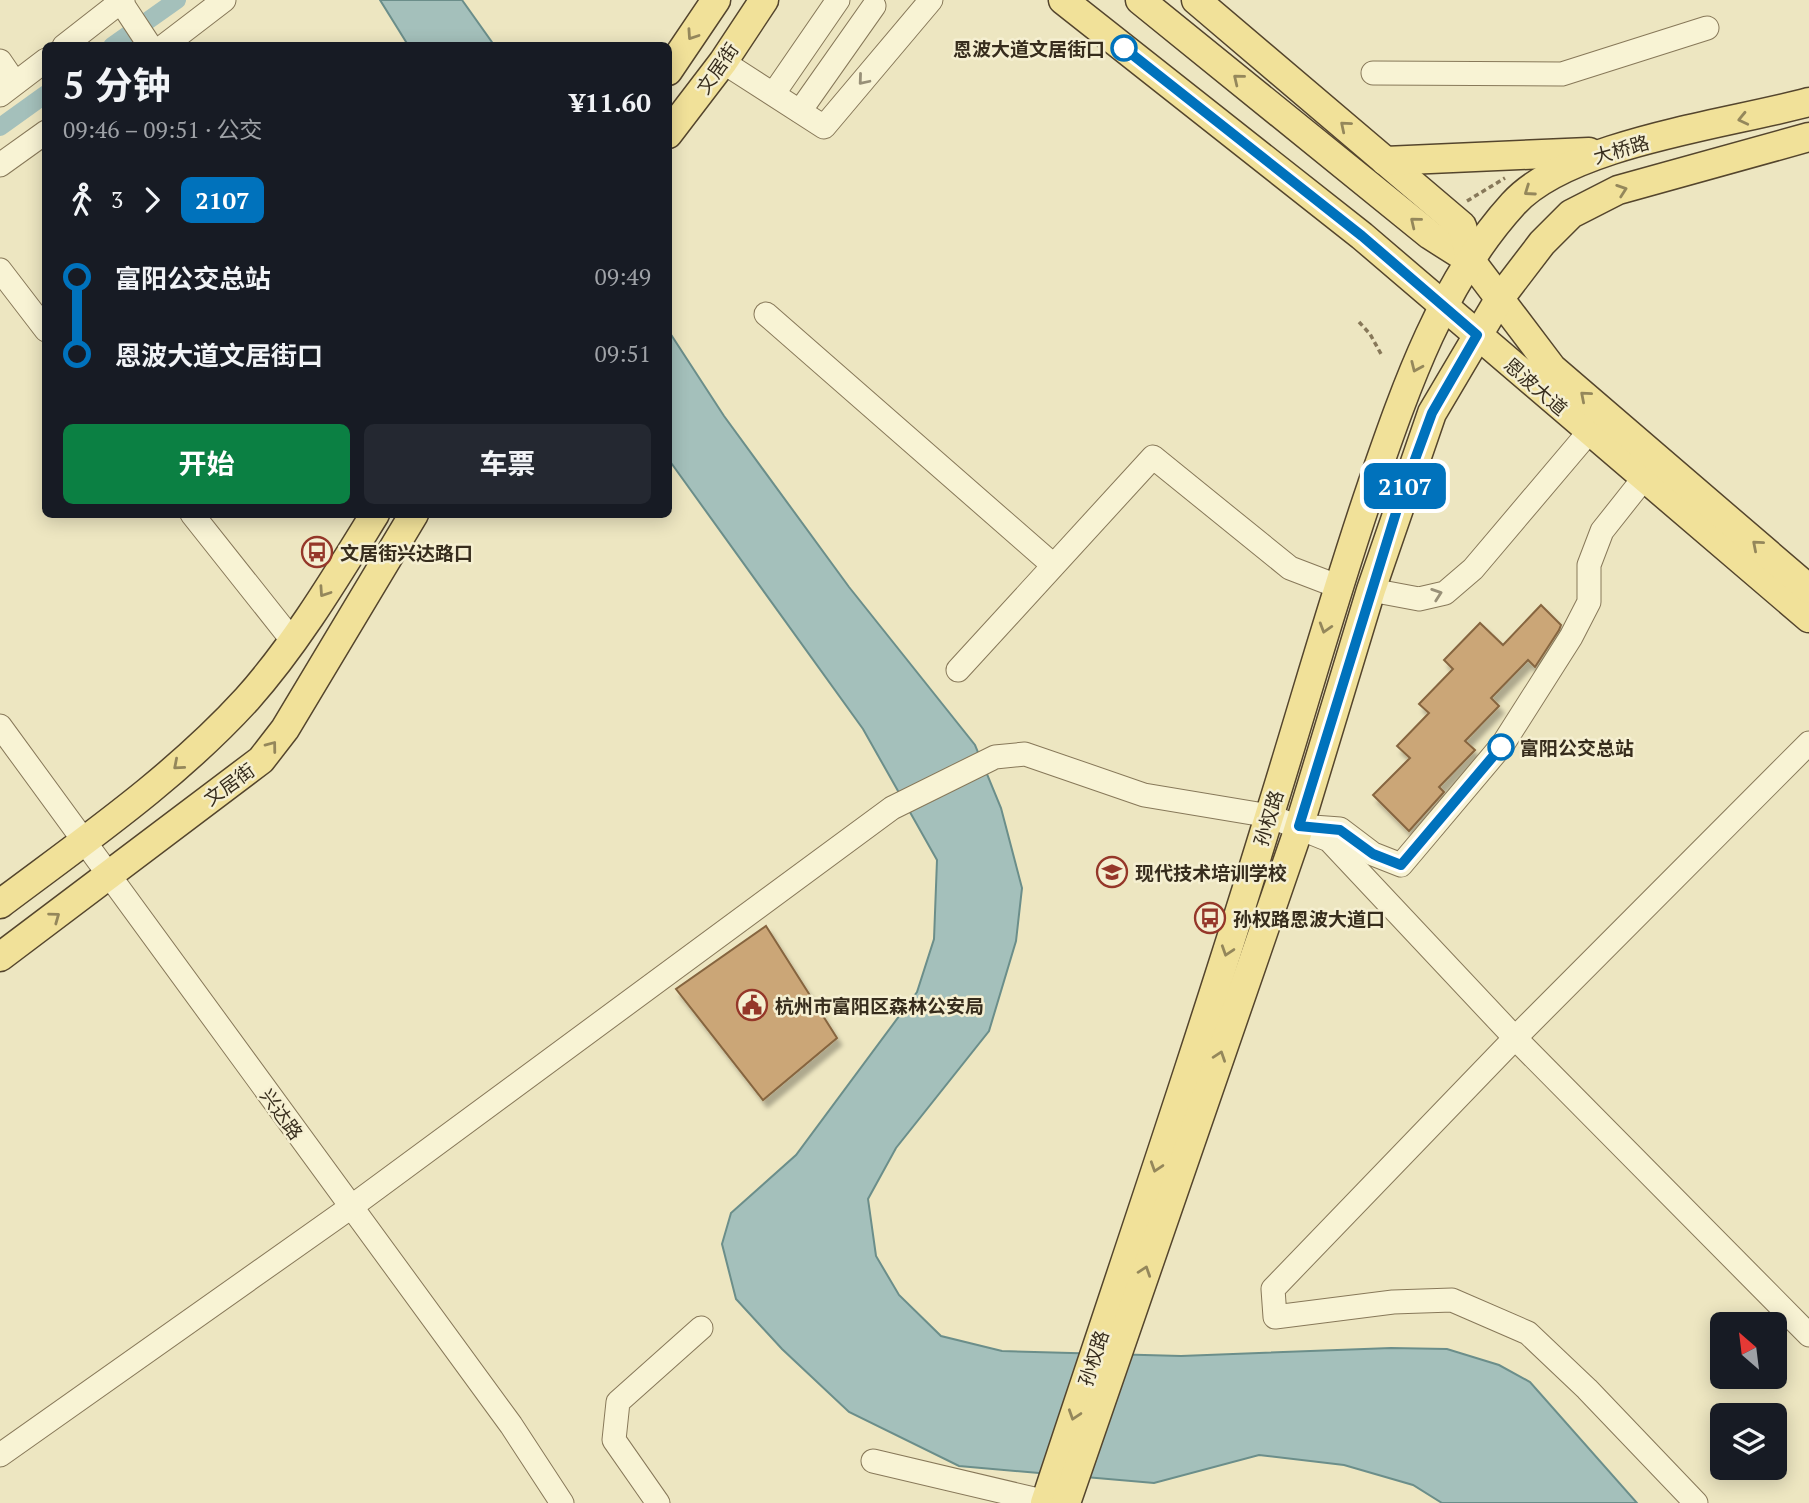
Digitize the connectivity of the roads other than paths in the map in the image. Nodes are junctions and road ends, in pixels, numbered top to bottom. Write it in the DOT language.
graph roads {
  1 [pos="224,0"];
  2 [pos="716,0"];
  3 [pos="764,0"];
  4 [pos="838,0"];
  5 [pos="931,0"];
  6 [pos="1063,0"];
  7 [pos="1140,0"];
  8 [pos="1196,0"];
  9 [pos="122,2"];
  10 [pos="870,3"];
  11 [pos="907,28"];
  12 [pos="1707,28"];
  13 [pos="69,42"];
  14 [pos="147,42"];
  15 [pos="169,42"];
  16 [pos="0,61"];
  17 [pos="723,62"];
  18 [pos="42,63"];
  19 [pos="672,65"];
  20 [pos="1373,73"];
  21 [pos="8,89"];
  22 [pos="774,93"];
  23 [pos="1809,102"];
  24 [pos="800,111"];
  25 [pos="672,129"];
  26 [pos="42,135"];
  27 [pos="1809,137"];
  28 [pos="1605,151"];
  29 [pos="1385,161"];
  30 [pos="0,165"];
  31 [pos="1471,261"];
  32 [pos="0,270"];
  33 [pos="1500,298"];
  34 [pos="1444,305"];
  35 [pos="766,314"];
  36 [pos="42,323"];
  37 [pos="1477,335"];
  38 [pos="1589,432"];
  39 [pos="1644,478"];
  40 [pos="195,518"];
  41 [pos="372,518"];
  42 [pos="412,518"];
  43 [pos="1053,565"];
  44 [pos="1338,586"];
  45 [pos="1809,589"];
  46 [pos="1371,590"];
  47 [pos="1809,618"];
  48 [pos="292,640"];
  49 [pos="958,670"];
  50 [pos="0,726"];
  51 [pos="1809,743"];
  52 [pos="1269,816"];
  53 [pos="1299,826"];
  54 [pos="83,841"];
  55 [pos="109,877"];
  56 [pos="0,904"];
  57 [pos="0,957"];
  58 [pos="1515,1038"];
  59 [pos="351,1207"];
  60 [pos="701,1328"];
  61 [pos="1113,1331"];
  62 [pos="1809,1335"];
  63 [pos="0,1455"];
  64 [pos="873,1461"];
  65 [pos="562,1503"];
  66 [pos="658,1503"];
  67 [pos="1052,1503"];
  68 [pos="1696,1503"];
  1 -- 15 [label="street"];
  2 -- 19 [label="main road, 文居街, one-way"];
  3 -- 17 [label="main road, 文居街"];
  4 -- 22 [label="street"];
  5 -- 11 [label="street"];
  6 -- 34 [label="main road, 恩波大道"];
  31 -- 7 [label="main road, 恩波大道, one-way"];
  29 -- 8 [label="main road, one-way"];
  9 -- 13 [label="street"];
  9 -- 14 [label="street"];
  10 -- 11 [label="street"];
  10 -- 24 [label="street"];
  11 -- 24 [label="street, one-way"];
  12 -- 20 [label="street"];
  16 -- 21 [label="street"];
  17 -- 22 [label="street"];
  17 -- 25 [label="main road, 文居街"];
  18 -- 21 [label="street"];
  22 -- 24 [label="street"];
  23 -- 28 [label="main road, 大桥路, one-way"];
  26 -- 30 [label="street"];
  33 -- 27 [label="main road, 大桥路, one-way"];
  28 -- 29 [label="main road"];
  28 -- 31 [label="main road, 大桥路, one-way"];
  29 -- 31 [label="main road"];
  31 -- 33 [label="main road, 恩波大道"];
  31 -- 34 [label="main road, 孙权路"];
  32 -- 36 [label="street"];
  33 -- 37 [label="main road, 孙权路"];
  45 -- 33 [label="main road, 恩波大道, one-way"];
  34 -- 37 [label="main road, 恩波大道"];
  34 -- 44 [label="main road, 孙权路, one-way"];
  35 -- 43 [label="street"];
  37 -- 38 [label="main road, 恩波大道"];
  37 -- 46 [label="main road, 孙权路"];
  38 -- 39 [label="main road, 恩波大道"];
  46 -- 38 [label="street, one-way"];
  39 -- 47 [label="main road, 恩波大道"];
  39 -- 53 [label="street"];
  40 -- 48 [label="street"];
  41 -- 48 [label="main road, one-way"];
  55 -- 42 [label="main road, 文居街, one-way"];
  43 -- 44 [label="street"];
  43 -- 49 [label="street"];
  44 -- 52 [label="main road, 孙权路, one-way"];
  46 -- 53 [label="main road, 孙权路"];
  48 -- 54 [label="main road, one-way"];
  50 -- 54 [label="street, 兴达路"];
  51 -- 58 [label="street"];
  52 -- 53 [label="street"];
  52 -- 59 [label="street"];
  52 -- 61 [label="main road, 孙权路, one-way"];
  53 -- 58 [label="street"];
  61 -- 53 [label="main road, 孙权路, one-way"];
  54 -- 55 [label="street, 兴达路"];
  54 -- 56 [label="main road"];
  57 -- 55 [label="main road, 文居街, one-way"];
  55 -- 59 [label="street, 兴达路"];
  58 -- 62 [label="street"];
  58 -- 68 [label="street"];
  59 -- 63 [label="street"];
  59 -- 65 [label="street, 兴达路"];
  60 -- 66 [label="street"];
  61 -- 67 [label="main road, 孙权路"];
  64 -- 67 [label="street"];
}
